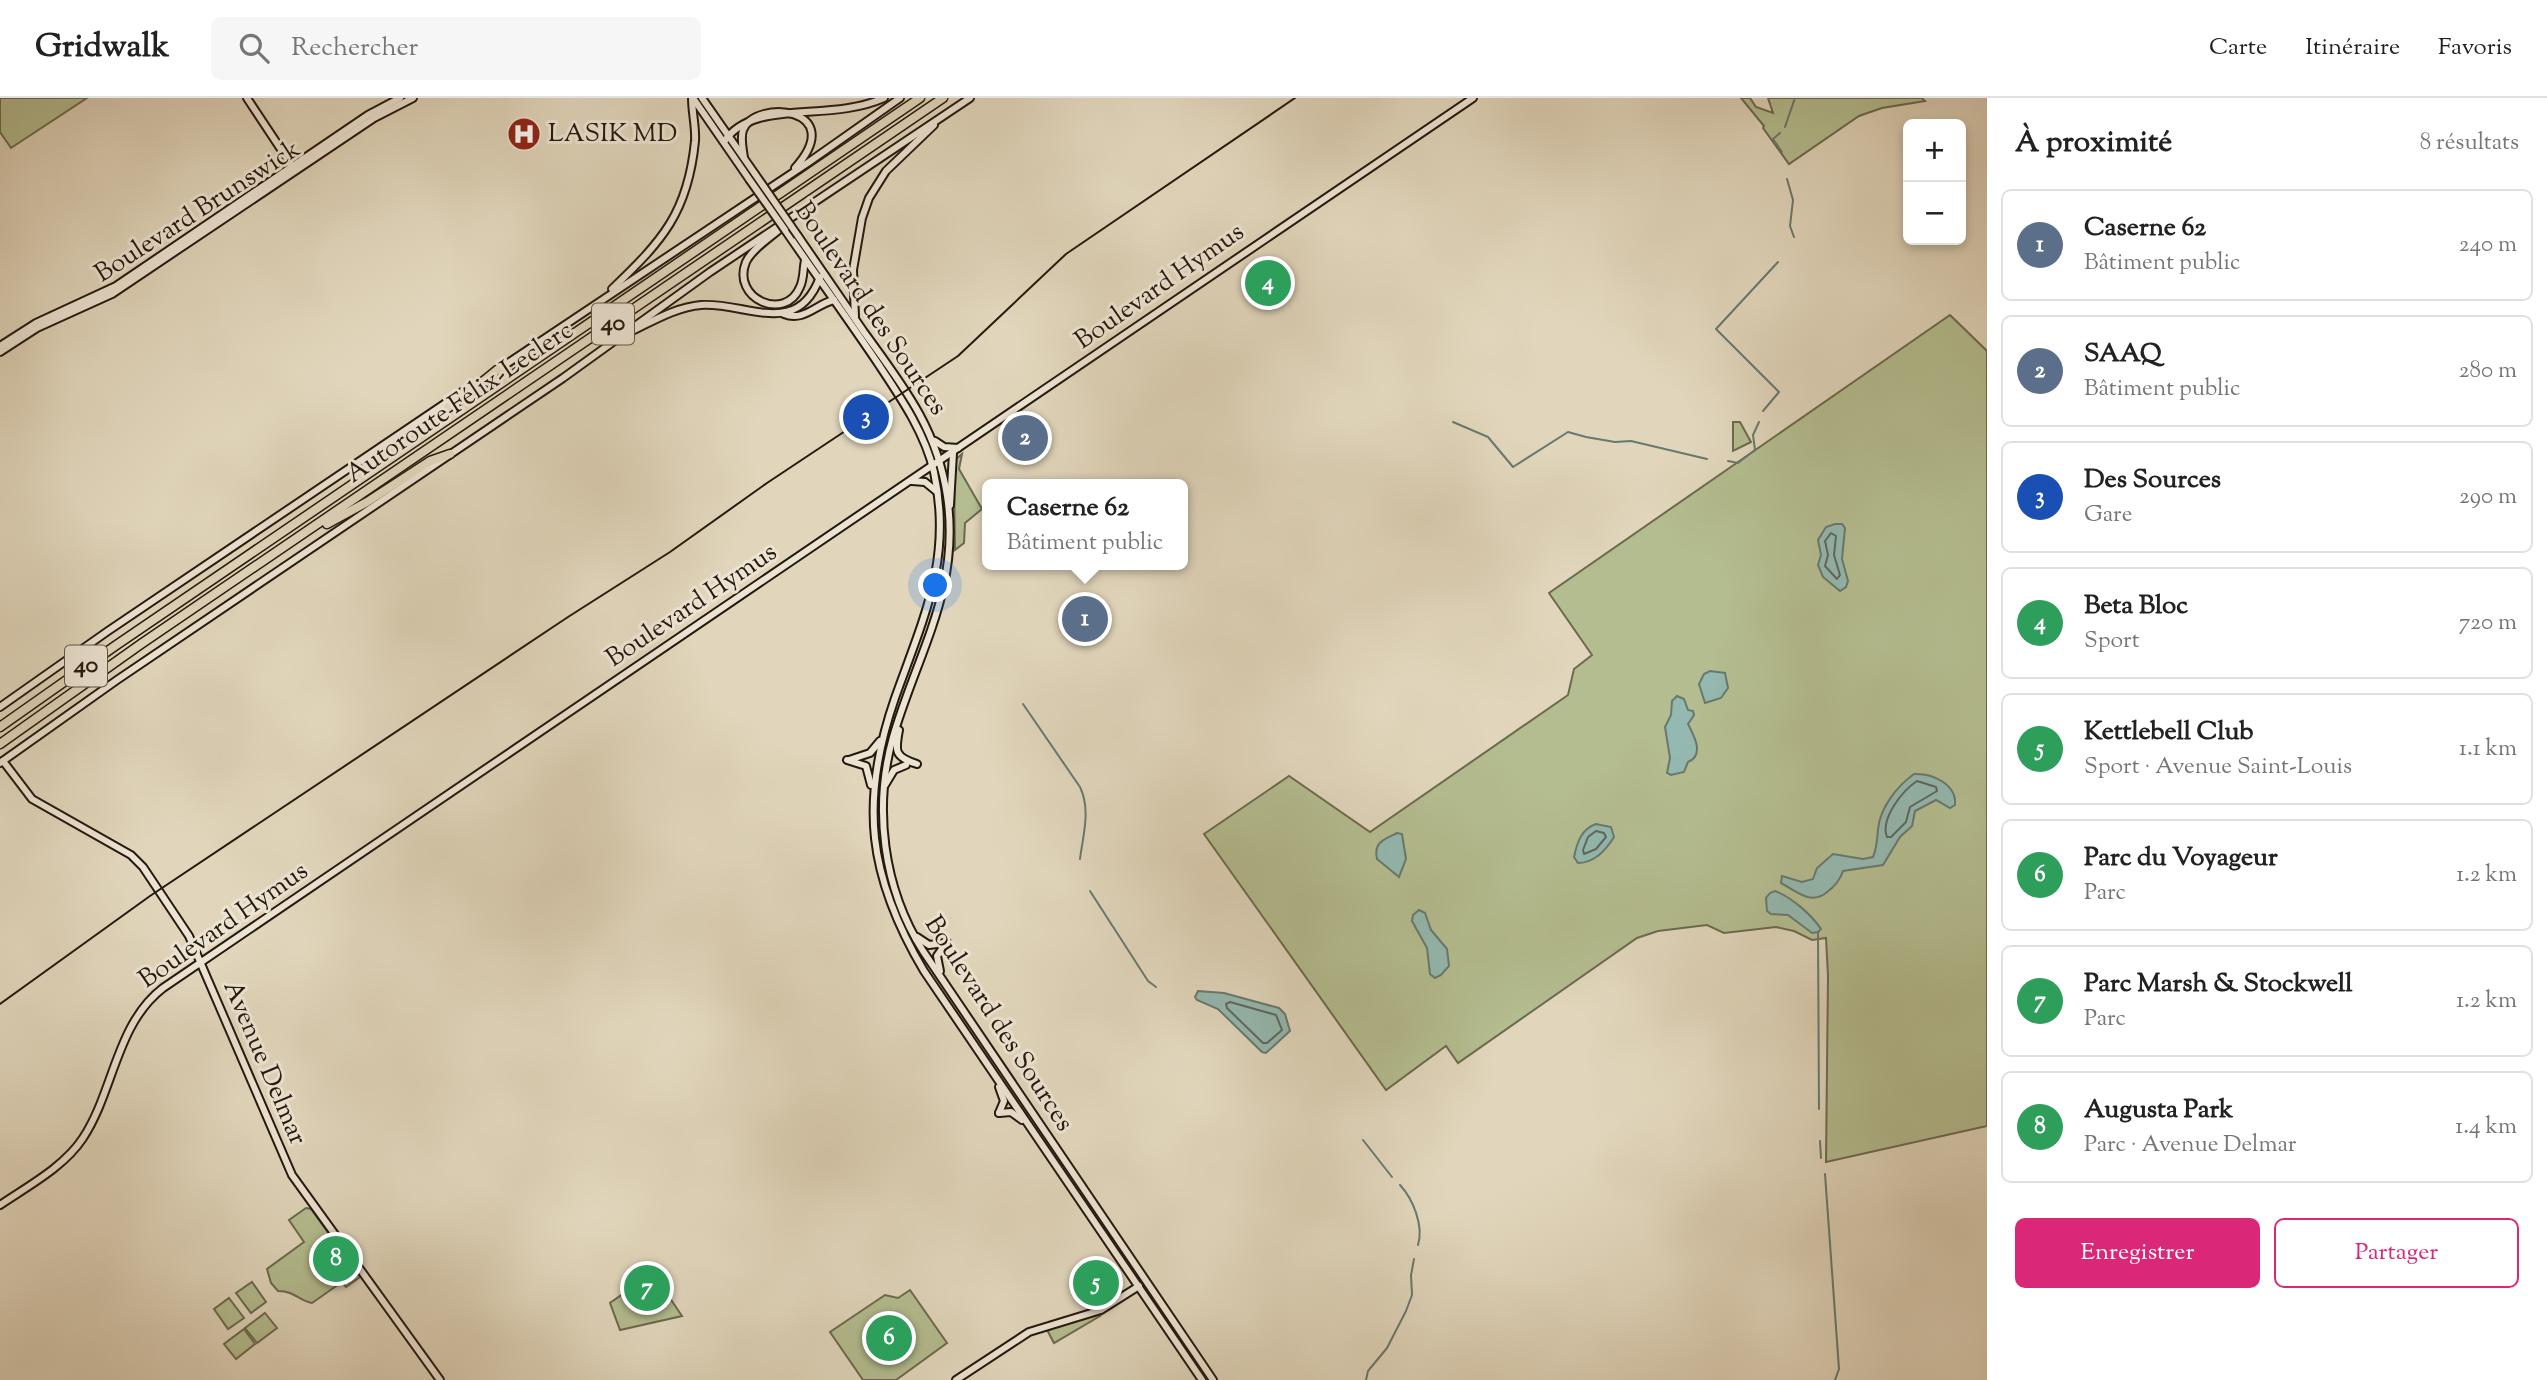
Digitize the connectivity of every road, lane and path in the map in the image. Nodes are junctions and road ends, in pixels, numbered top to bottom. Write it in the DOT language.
graph roads {
  1 [pos="247,98"];
  2 [pos="400,98"];
  3 [pos="413,98"];
  4 [pos="693,98"];
  5 [pos="702,98"];
  6 [pos="884,98"];
  7 [pos="900,98"];
  8 [pos="920,98"];
  9 [pos="943,98"];
  10 [pos="970,98"];
  11 [pos="1473,98"];
  12 [pos="820,103"];
  13 [pos="943,116"];
  14 [pos="734,122"];
  15 [pos="727,134"];
  16 [pos="724,142"];
  17 [pos="744,158"];
  18 [pos="294,169"];
  19 [pos="789,174"];
  20 [pos="752,177"];
  21 [pos="790,219"];
  22 [pos="795,238"];
  23 [pos="805,260"];
  24 [pos="822,271"];
  25 [pos="820,279"];
  26 [pos="603,298"];
  27 [pos="834,300"];
  28 [pos="782,314"];
  29 [pos="855,319"];
  30 [pos="626,334"];
  31 [pos="0,346"];
  32 [pos="0,352"];
  33 [pos="498,370"];
  34 [pos="932,438"];
  35 [pos="956,450"];
  36 [pos="450,454"];
  37 [pos="940,461"];
  38 [pos="933,466"];
  39 [pos="911,481"];
  40 [pos="938,495"];
  41 [pos="318,508"];
  42 [pos="949,517"];
  43 [pos="282,549"];
  44 [pos="905,704"];
  45 [pos="0,707"];
  46 [pos="0,727"];
  47 [pos="884,737"];
  48 [pos="0,744"];
  49 [pos="1,762"];
  50 [pos="917,764"];
  51 [pos="906,765"];
  52 [pos="883,789"];
  53 [pos="873,797"];
  54 [pos="913,933"];
  55 [pos="200,963"];
  56 [pos="945,983"];
  57 [pos="995,1076"];
  58 [pos="1030,1126"];
  59 [pos="0,1205"];
  60 [pos="1147,1280"];
  61 [pos="1139,1286"];
  62 [pos="440,1380"];
  63 [pos="956,1380"];
  64 [pos="1202,1380"];
  65 [pos="1213,1380"];
  1 -- 18 [label="main road"];
  2 -- 18 [label="main road, Boulevard Brunswick"];
  3 -- 18 [label="main road, Boulevard Brunswick"];
  4 -- 16 [label="main road, Boulevard des Sources"];
  4 -- 26 [label="main road"];
  5 -- 15 [label="main road, Boulevard des Sources"];
  6 -- 12 [label="main road"];
  7 -- 19 [label="main road"];
  8 -- 41 [label="highway, Autoroute Félix-Leclerc / 40"];
  9 -- 43 [label="highway, Autoroute Félix-Leclerc / 40"];
  10 -- 13 [label="main road"];
  11 -- 35 [label="main road, Boulevard Hymus"];
  13 -- 21 [label="main road"];
  13 -- 29 [label="main road"];
  14 -- 15 [label="main road"];
  15 -- 16 [label="main road"];
  15 -- 17 [label="main road, Boulevard des Sources"];
  16 -- 20 [label="main road, Boulevard des Sources"];
  17 -- 19 [label="main road"];
  17 -- 20 [label="main road, Boulevard des Sources"];
  18 -- 31 [label="main road, Boulevard Brunswick"];
  18 -- 32 [label="main road, Boulevard Brunswick"];
  19 -- 26 [label="main road"];
  20 -- 22 [label="main road, Boulevard des Sources, bridge"];
  21 -- 23 [label="main road"];
  21 -- 30 [label="main road"];
  22 -- 23 [label="main road, Boulevard des Sources"];
  22 -- 24 [label="main road, Boulevard des Sources"];
  23 -- 25 [label="main road, Boulevard des Sources"];
  24 -- 25 [label="main road"];
  24 -- 29 [label="main road, Boulevard des Sources"];
  25 -- 27 [label="main road, Boulevard des Sources"];
  25 -- 28 [label="main road"];
  26 -- 33 [label="main road"];
  27 -- 28 [label="main road"];
  27 -- 38 [label="main road, Boulevard des Sources"];
  28 -- 30 [label="main road"];
  29 -- 34 [label="main road, Boulevard des Sources"];
  30 -- 36 [label="main road"];
  33 -- 41 [label="highway"];
  33 -- 45 [label="main road"];
  34 -- 35 [label="main road"];
  34 -- 37 [label="main road, Boulevard des Sources"];
  35 -- 37 [label="main road, Boulevard Hymus"];
  35 -- 42 [label="main road"];
  36 -- 43 [label="highway"];
  36 -- 49 [label="main road"];
  37 -- 38 [label="main road, Boulevard Hymus"];
  37 -- 42 [label="main road, Boulevard des Sources"];
  38 -- 39 [label="main road, Boulevard Hymus"];
  38 -- 40 [label="main road, Boulevard des Sources"];
  39 -- 40 [label="main road"];
  39 -- 55 [label="main road, Boulevard Hymus"];
  40 -- 47 [label="main road, Boulevard des Sources"];
  41 -- 46 [label="highway, Autoroute Félix-Leclerc / 40"];
  42 -- 44 [label="main road, Boulevard des Sources"];
  43 -- 48 [label="highway, Autoroute Félix-Leclerc / 40"];
  44 -- 50 [label="main road"];
  44 -- 52 [label="main road, Boulevard des Sources"];
  47 -- 53 [label="main road, Boulevard des Sources"];
  47 -- 53 [label="main road"];
  49 -- 55 [label="main road, Avenue Delmar"];
  51 -- 52 [label="main road"];
  52 -- 54 [label="main road, Boulevard des Sources"];
  53 -- 57 [label="main road, Boulevard des Sources"];
  54 -- 56 [label="main road, Boulevard des Sources"];
  54 -- 56 [label="main road"];
  55 -- 59 [label="main road, Boulevard Hymus"];
  55 -- 62 [label="main road, Avenue Delmar"];
  56 -- 60 [label="main road, Boulevard des Sources"];
  57 -- 58 [label="main road, Boulevard des Sources"];
  57 -- 58 [label="main road"];
  58 -- 61 [label="main road, Boulevard des Sources"];
  60 -- 61 [label="main road"];
  60 -- 65 [label="main road, Boulevard des Sources"];
  61 -- 63 [label="main road"];
  61 -- 64 [label="main road, Boulevard des Sources"];
}
